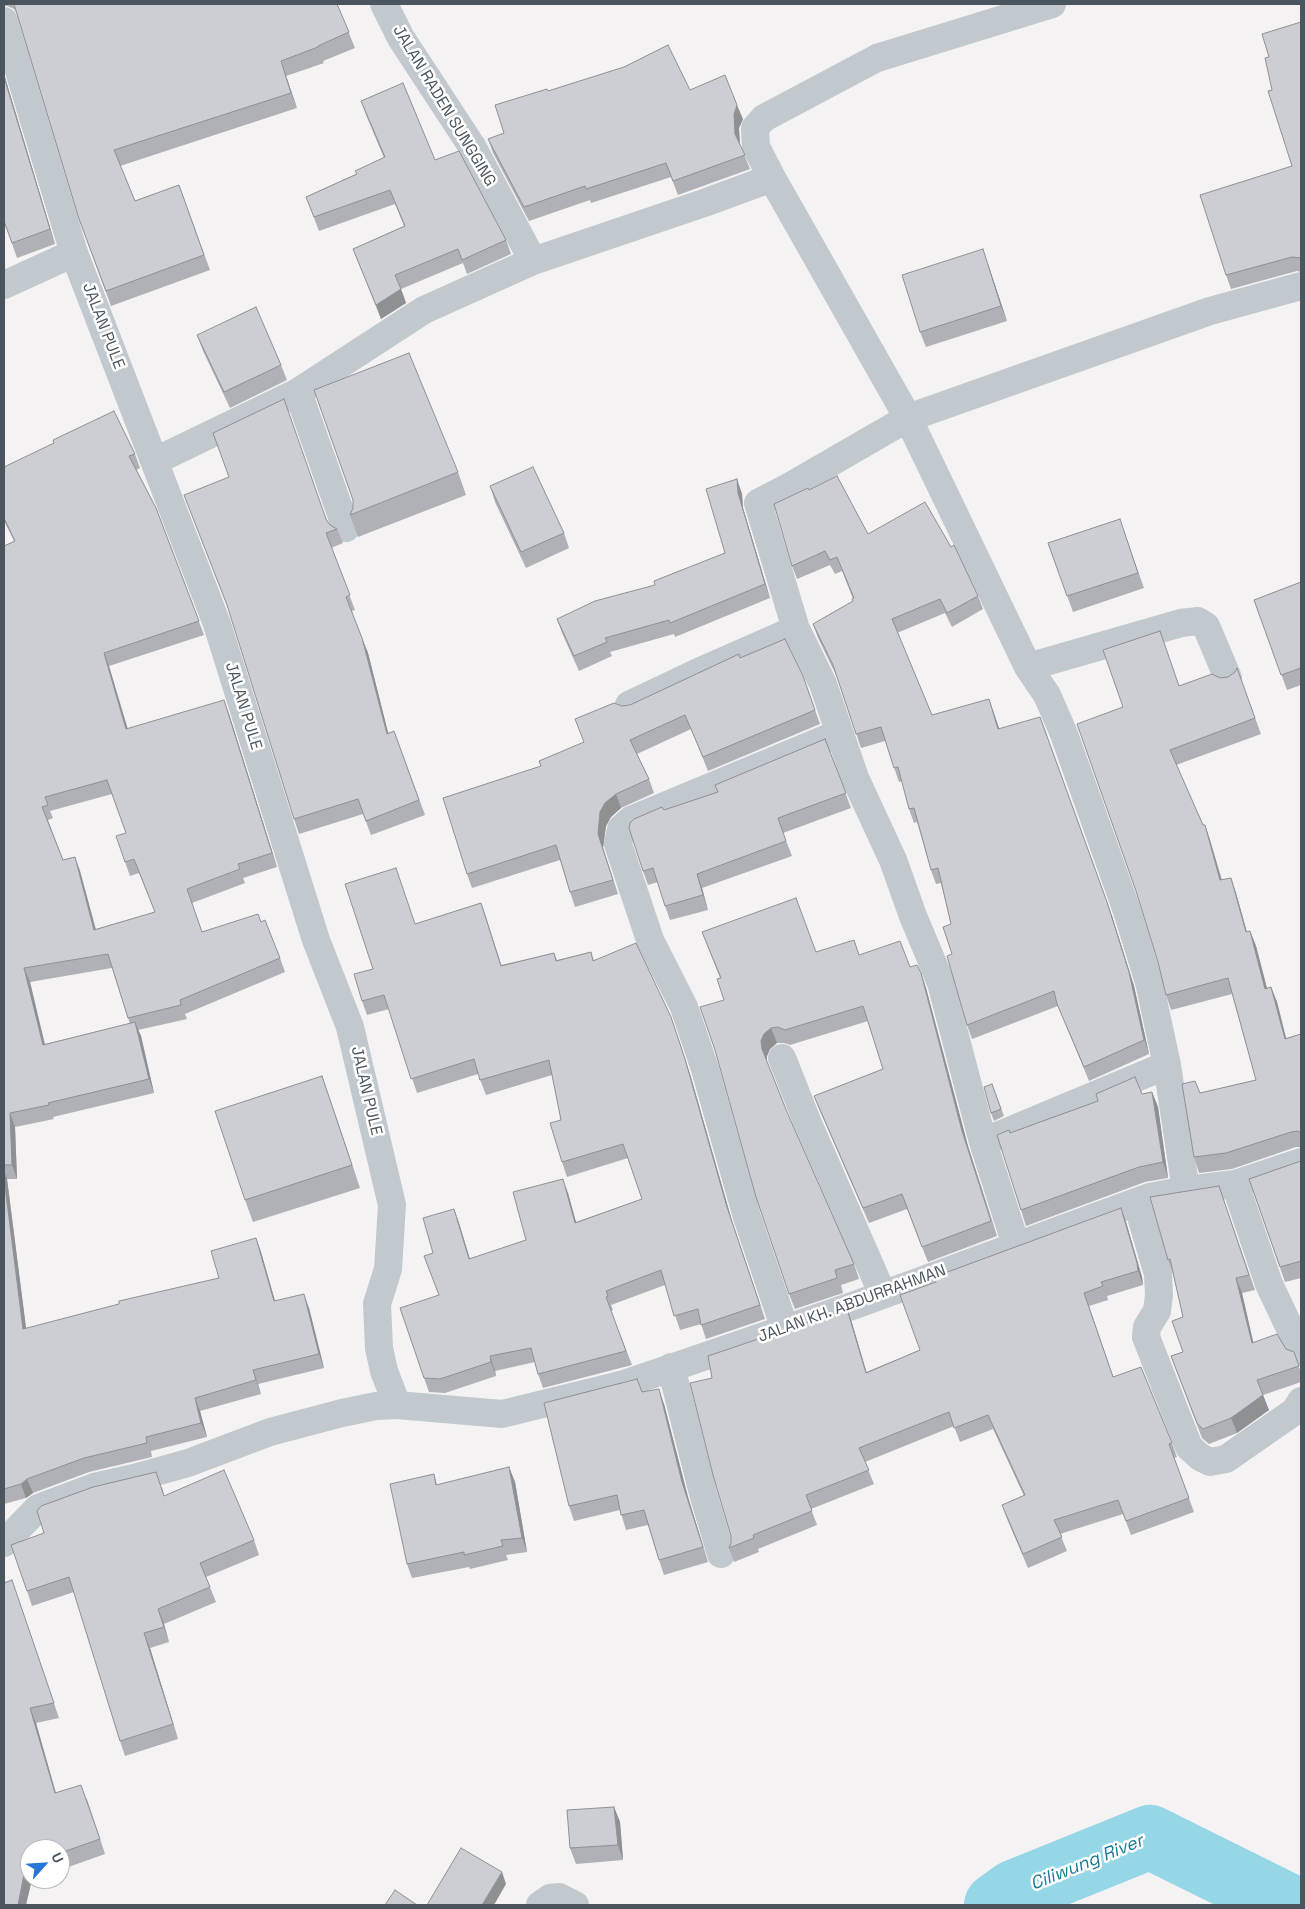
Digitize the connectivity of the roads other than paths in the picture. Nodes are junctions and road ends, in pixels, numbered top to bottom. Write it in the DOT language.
graph roads {
  1 [pos="384,4"];
  2 [pos="1052,4"];
  3 [pos="4,21"];
  4 [pos="772,178"];
  5 [pos="74,253"];
  6 [pos="533,262"];
  7 [pos="4,285"];
  8 [pos="1301,286"];
  9 [pos="298,392"];
  10 [pos="908,418"];
  11 [pos="155,461"];
  12 [pos="346,528"];
  13 [pos="796,629"];
  14 [pos="1028,667"];
  15 [pos="1228,678"];
  16 [pos="629,705"];
  17 [pos="840,734"];
  18 [pos="782,1058"];
  19 [pos="1167,1065"];
  20 [pos="983,1142"];
  21 [pos="1301,1162"];
  22 [pos="1235,1184"];
  23 [pos="1186,1190"];
  24 [pos="1137,1203"];
  25 [pos="1016,1245"];
  26 [pos="883,1295"];
  27 [pos="785,1329"];
  28 [pos="1301,1352"];
  29 [pos="671,1368"];
  30 [pos="1301,1401"];
  31 [pos="397,1405"];
  32 [pos="4,1543"];
  33 [pos="721,1554"];
  34 [pos="540,1905"];
  35 [pos="575,1905"];
  1 -- 6 [label="street, JALAN RADEN SUNGGING"];
  2 -- 4 [label="street"];
  3 -- 5 [label="street, JALAN PULE"];
  4 -- 6 [label="street"];
  4 -- 10 [label="street"];
  5 -- 7 [label="street"];
  5 -- 11 [label="street, JALAN PULE"];
  6 -- 9 [label="street"];
  8 -- 10 [label="street"];
  9 -- 11 [label="street"];
  9 -- 12 [label="street"];
  10 -- 13 [label="street"];
  10 -- 14 [label="street"];
  11 -- 31 [label="street, JALAN PULE"];
  13 -- 16 [label="street"];
  13 -- 17 [label="street"];
  14 -- 15 [label="street"];
  14 -- 19 [label="street"];
  17 -- 20 [label="street"];
  17 -- 27 [label="street"];
  18 -- 26 [label="street"];
  19 -- 20 [label="street"];
  19 -- 23 [label="street"];
  20 -- 25 [label="street"];
  21 -- 22 [label="street, JALAN KH. ABDURRAHMAN"];
  22 -- 23 [label="street, JALAN KH. ABDURRAHMAN"];
  22 -- 28 [label="street"];
  23 -- 24 [label="street, JALAN KH. ABDURRAHMAN"];
  24 -- 25 [label="street, JALAN KH. ABDURRAHMAN"];
  24 -- 30 [label="street"];
  25 -- 26 [label="street, JALAN KH. ABDURRAHMAN"];
  26 -- 27 [label="street, JALAN KH. ABDURRAHMAN"];
  27 -- 29 [label="street, JALAN KH. ABDURRAHMAN"];
  29 -- 31 [label="street, JALAN KH. ABDURRAHMAN"];
  29 -- 33 [label="street"];
  31 -- 32 [label="street, JALAN KH. ABDURRAHMAN"];
  34 -- 35 [label="street"];
}
